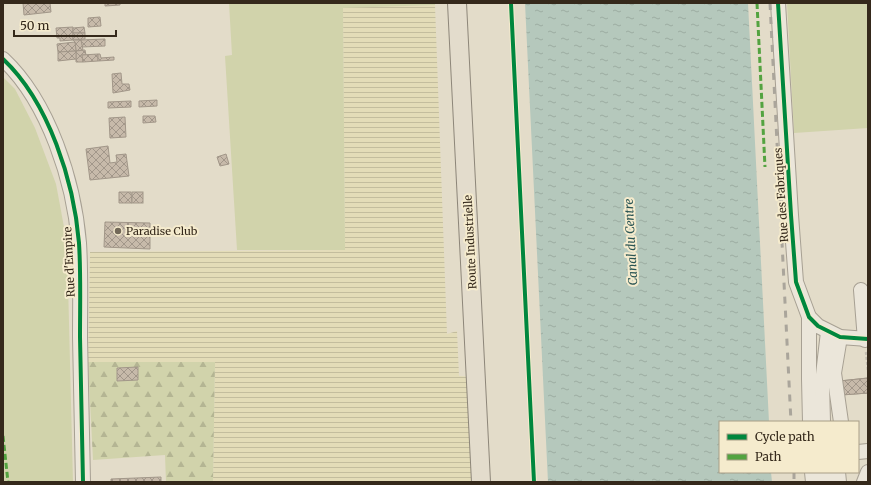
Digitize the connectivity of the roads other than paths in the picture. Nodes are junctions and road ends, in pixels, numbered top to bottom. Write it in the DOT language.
graph roads {
  1 [pos="457,3"];
  2 [pos="778,3"];
  3 [pos="3,60"];
  4 [pos="861,290"];
  5 [pos="809,317"];
  6 [pos="834,334"];
  7 [pos="866,339"];
  8 [pos="810,421"];
  9 [pos="823,421"];
  10 [pos="841,421"];
  11 [pos="868,472"];
  12 [pos="83,482"];
  13 [pos="481,482"];
  14 [pos="864,482"];
  1 -- 13 [label="main road, Route Industrielle"];
  2 -- 5 [label="street, Rue des Fabriques"];
  3 -- 12 [label="street, Rue d'Empire"];
  4 -- 7 [label="street"];
  5 -- 6 [label="street, Rue des Fabriques"];
  5 -- 8 [label="street"];
  6 -- 7 [label="street, Rue des Fabriques"];
  6 -- 9 [label="street"];
  6 -- 10 [label="street"];
  11 -- 14 [label="street"];
}
